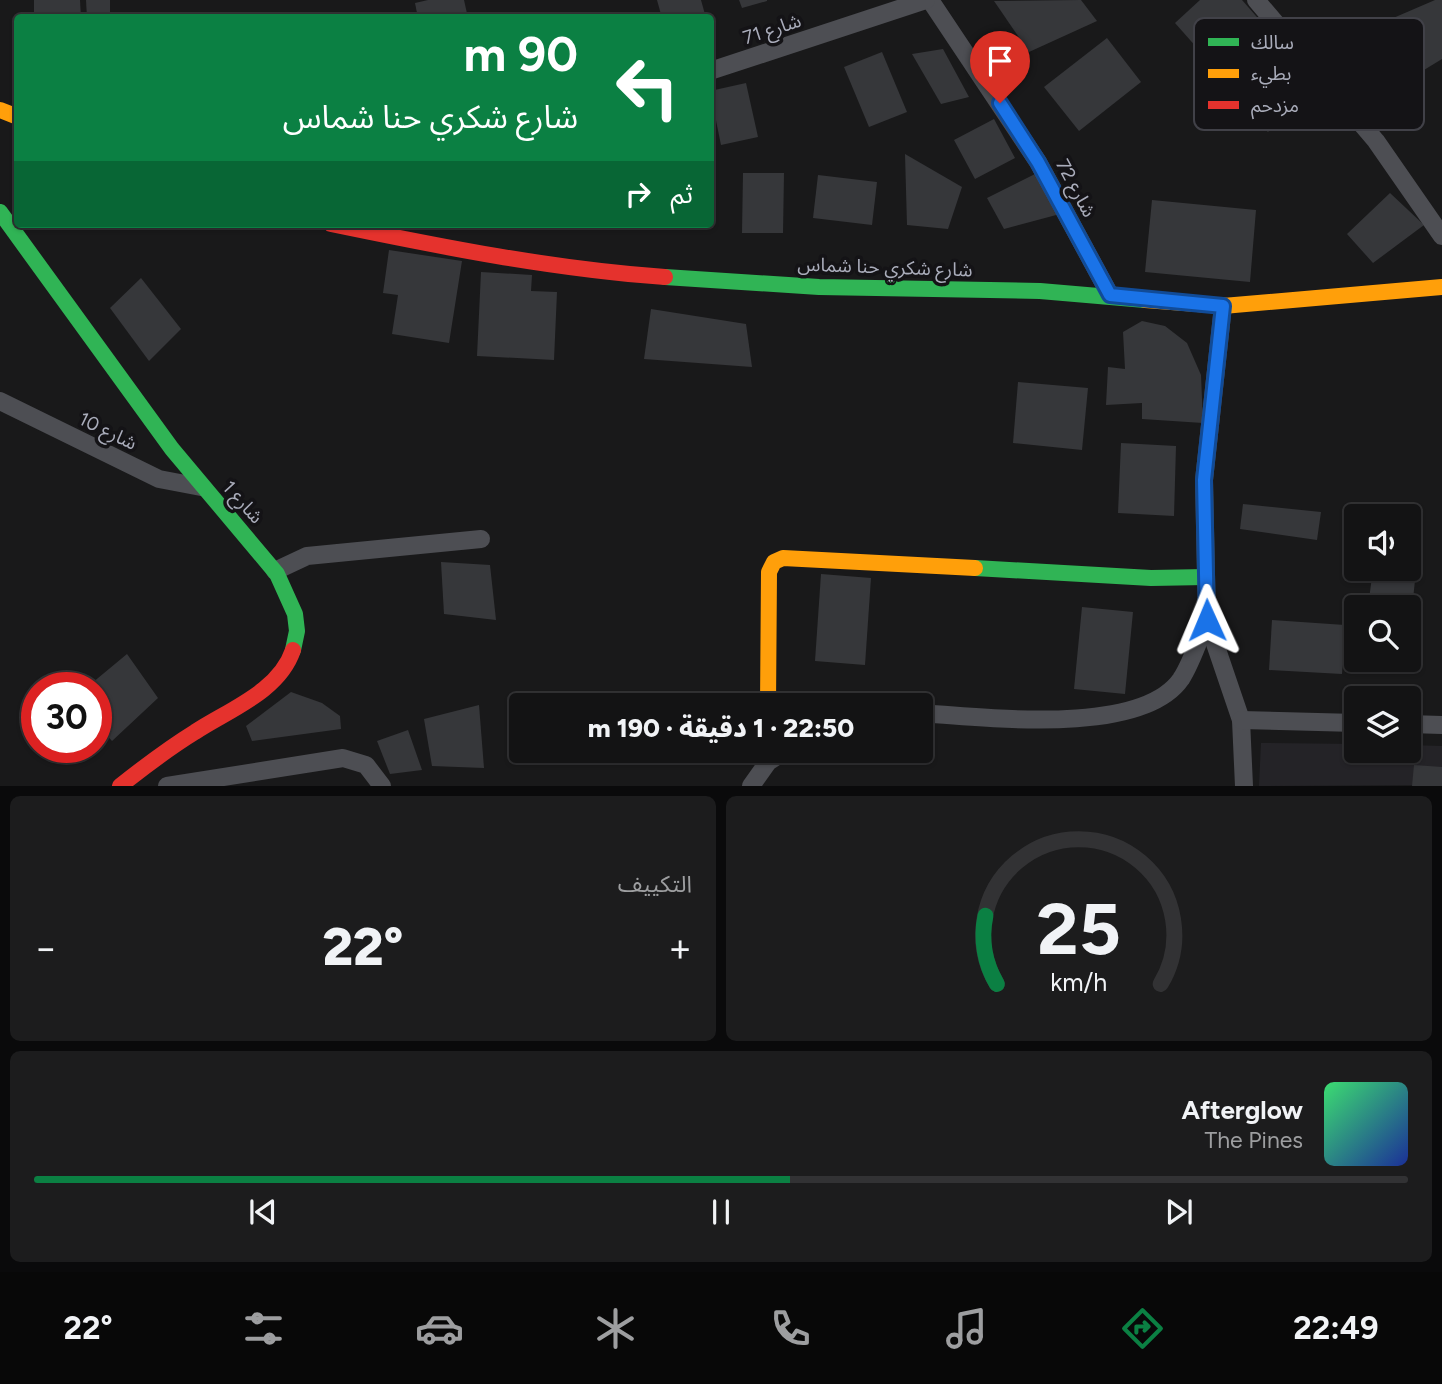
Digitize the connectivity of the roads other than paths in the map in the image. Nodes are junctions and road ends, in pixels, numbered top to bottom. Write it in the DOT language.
graph roads {
  1 [pos="928,0"];
  2 [pos="1256,0"];
  3 [pos="1271,18"];
  4 [pos="714,70"];
  5 [pos="1367,130"];
  6 [pos="0,212"];
  7 [pos="351,228"];
  8 [pos="1442,236"];
  9 [pos="1442,286"];
  10 [pos="1110,295"];
  11 [pos="1223,306"];
  12 [pos="0,401"];
  13 [pos="201,487"];
  14 [pos="481,539"];
  15 [pos="275,571"];
  16 [pos="1206,577"];
  17 [pos="1207,620"];
  18 [pos="768,693"];
  19 [pos="933,713"];
  20 [pos="1241,720"];
  21 [pos="1344,723"];
  22 [pos="1421,724"];
  23 [pos="1442,725"];
  24 [pos="764,763"];
  25 [pos="211,782"];
  26 [pos="120,786"];
  27 [pos="167,786"];
  28 [pos="382,786"];
  29 [pos="751,786"];
  30 [pos="1244,786"];
  1 -- 4 [label="street, شارع 71"];
  1 -- 10 [label="street, شارع 72"];
  2 -- 3 [label="street"];
  5 -- 8 [label="street"];
  6 -- 13 [label="street, شارع 1"];
  7 -- 10 [label="street, شارع شكري حنا شماس"];
  9 -- 11 [label="street, شارع شكري حنا شماس"];
  10 -- 11 [label="street, شارع شكري حنا شماس"];
  11 -- 16 [label="street"];
  12 -- 13 [label="street, شارع 10"];
  13 -- 15 [label="street, شارع 1"];
  14 -- 15 [label="street"];
  15 -- 26 [label="street, شارع 1"];
  16 -- 17 [label="street"];
  16 -- 18 [label="street"];
  17 -- 19 [label="street"];
  17 -- 20 [label="street"];
  20 -- 21 [label="street"];
  20 -- 30 [label="street"];
  22 -- 23 [label="street"];
  24 -- 29 [label="street"];
  25 -- 27 [label="street"];
  25 -- 28 [label="street"];
}
